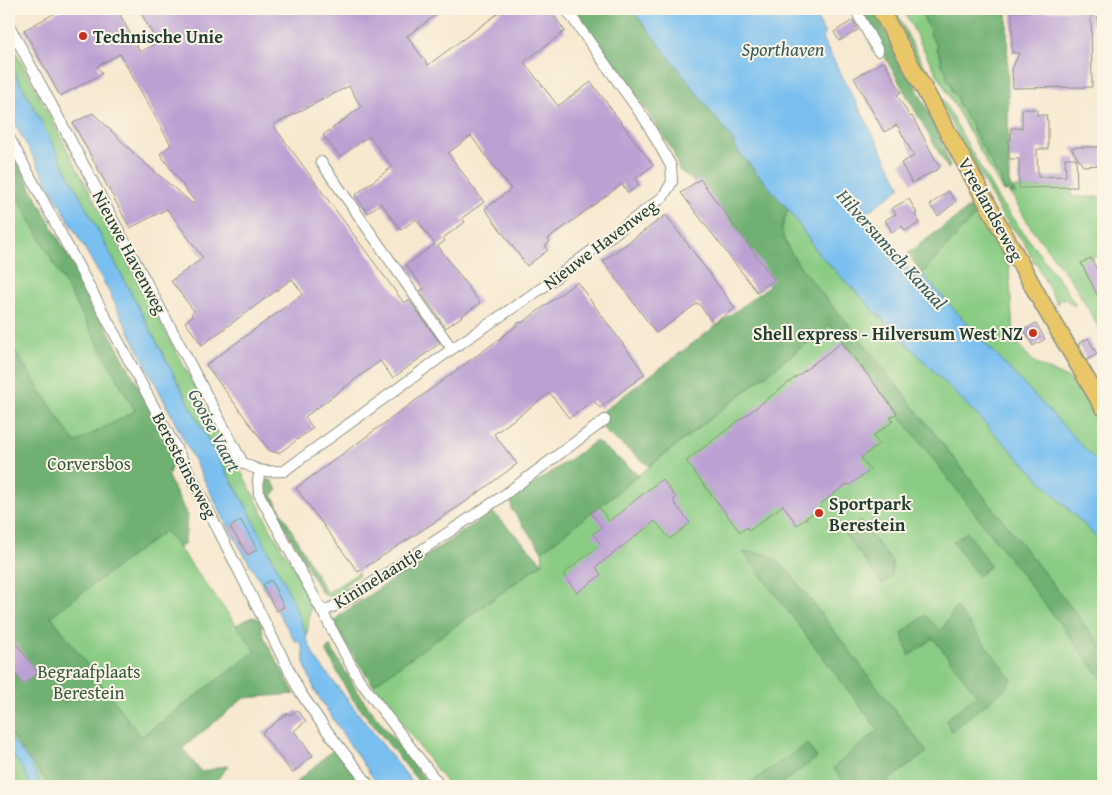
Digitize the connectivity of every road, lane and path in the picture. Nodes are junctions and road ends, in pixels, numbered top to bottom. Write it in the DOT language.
graph roads {
  1 [pos="566,9"];
  2 [pos="855,9"];
  3 [pos="880,9"];
  4 [pos="1103,9"];
  5 [pos="1103,24"];
  6 [pos="9,25"];
  7 [pos="878,52"];
  8 [pos="9,137"];
  9 [pos="321,162"];
  10 [pos="452,349"];
  11 [pos="1103,407"];
  12 [pos="605,420"];
  13 [pos="260,472"];
  14 [pos="322,612"];
  15 [pos="370,786"];
  16 [pos="440,786"];
  1 -- 10 [label="street, Nieuwe Havenweg"];
  2 -- 7 [label="street"];
  3 -- 11 [label="main road, Vreelandseweg"];
  4 -- 5 [label="street"];
  6 -- 13 [label="street, Nieuwe Havenweg"];
  8 -- 15 [label="street, Beresteinseweg"];
  9 -- 10 [label="street"];
  10 -- 13 [label="street, Nieuwe Havenweg"];
  12 -- 14 [label="street, Kininelaantje"];
  13 -- 14 [label="street"];
  14 -- 16 [label="street, Kininelaantje"];
}
